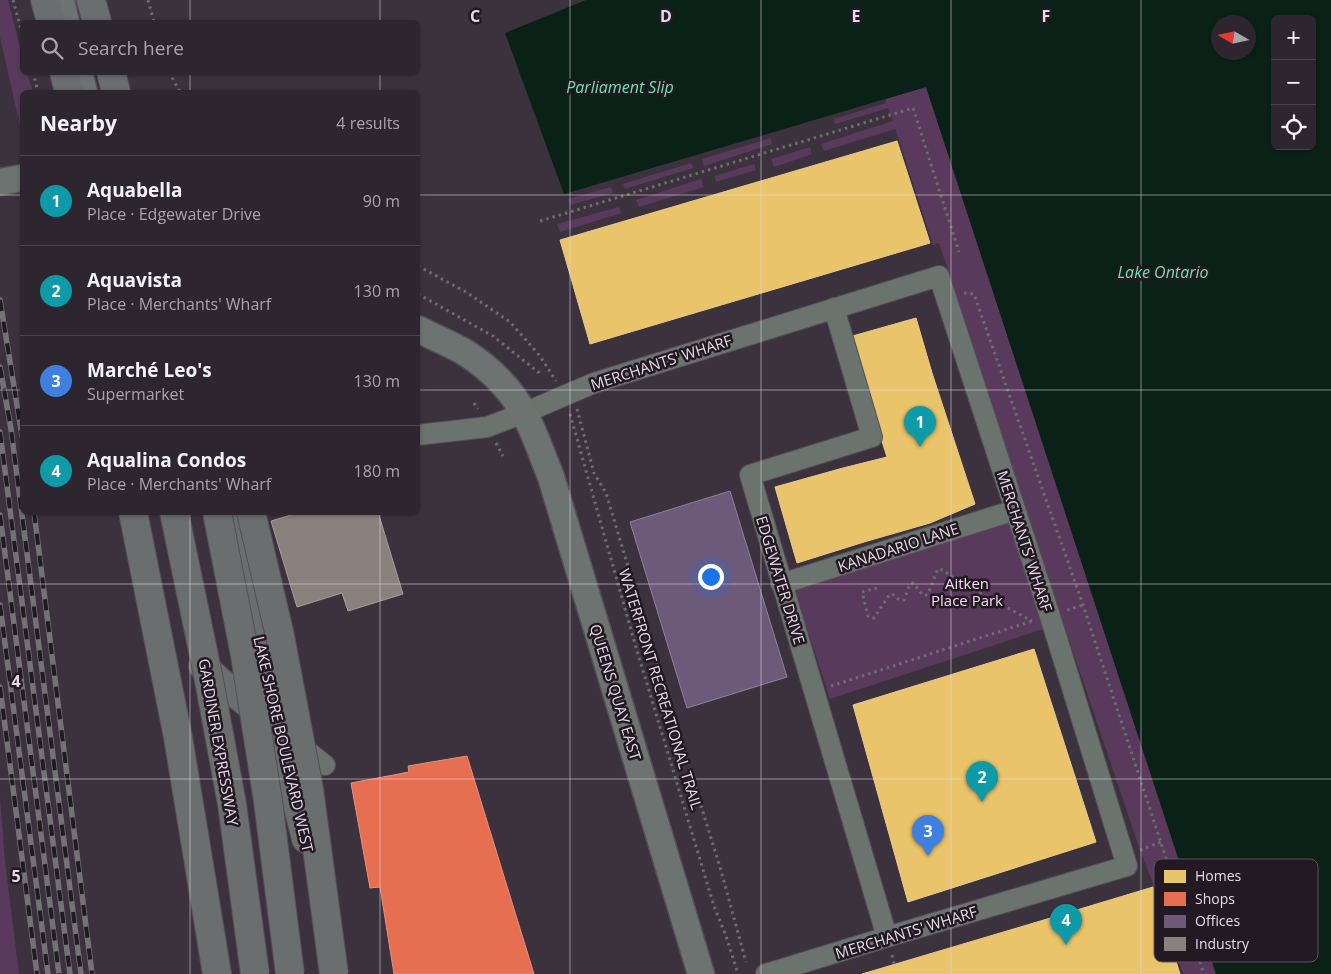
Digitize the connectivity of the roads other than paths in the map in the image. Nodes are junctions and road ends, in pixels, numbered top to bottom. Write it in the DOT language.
graph roads {
  1 [pos="91,0"];
  2 [pos="111,0"];
  3 [pos="97,20"];
  4 [pos="116,20"];
  5 [pos="51,75"];
  6 [pos="65,75"];
  7 [pos="80,75"];
  8 [pos="112,75"];
  9 [pos="131,75"];
  10 [pos="52,90"];
  11 [pos="68,90"];
  12 [pos="84,90"];
  13 [pos="116,90"];
  14 [pos="134,90"];
  15 [pos="20,178"];
  16 [pos="0,182"];
  17 [pos="834,308"];
  18 [pos="420,330"];
  19 [pos="524,413"];
  20 [pos="420,435"];
  21 [pos="1015,510"];
  22 [pos="134,515"];
  23 [pos="175,515"];
  24 [pos="188,515"];
  25 [pos="218,515"];
  26 [pos="235,515"];
  27 [pos="252,515"];
  28 [pos="781,584"];
  29 [pos="203,666"];
  30 [pos="278,726"];
  31 [pos="325,765"];
  32 [pos="887,937"];
  33 [pos="217,974"];
  34 [pos="242,974"];
  35 [pos="255,974"];
  36 [pos="290,974"];
  37 [pos="334,974"];
  38 [pos="340,974"];
  39 [pos="701,974"];
  40 [pos="766,974"];
  1 -- 3 [label="highway"];
  2 -- 4 [label="highway"];
  5 -- 10 [label="highway"];
  6 -- 11 [label="highway"];
  7 -- 12 [label="main road"];
  8 -- 13 [label="highway"];
  9 -- 14 [label="highway"];
  15 -- 16 [label="main road"];
  17 -- 19 [label="street, MERCHANTS' WHARF"];
  17 -- 21 [label="street, MERCHANTS' WHARF"];
  17 -- 28 [label="street, EDGEWATER DRIVE"];
  18 -- 19 [label="main road, QUEENS QUAY EAST"];
  19 -- 20 [label="street, MERCHANTS' WHARF"];
  19 -- 39 [label="main road, QUEENS QUAY EAST"];
  21 -- 28 [label="street, KANADARIO LANE"];
  21 -- 32 [label="street, MERCHANTS' WHARF"];
  22 -- 33 [label="highway"];
  23 -- 35 [label="highway, GARDINER EXPRESSWAY, bridge"];
  24 -- 29 [label="highway"];
  25 -- 36 [label="highway, bridge"];
  26 -- 30 [label="highway, LAKE SHORE BOULEVARD WEST"];
  27 -- 37 [label="highway, bridge"];
  28 -- 32 [label="street, EDGEWATER DRIVE"];
  29 -- 30 [label="highway"];
  29 -- 34 [label="highway"];
  30 -- 31 [label="street"];
  30 -- 38 [label="highway, LAKE SHORE BOULEVARD WEST"];
  32 -- 40 [label="street, MERCHANTS' WHARF"];
}
